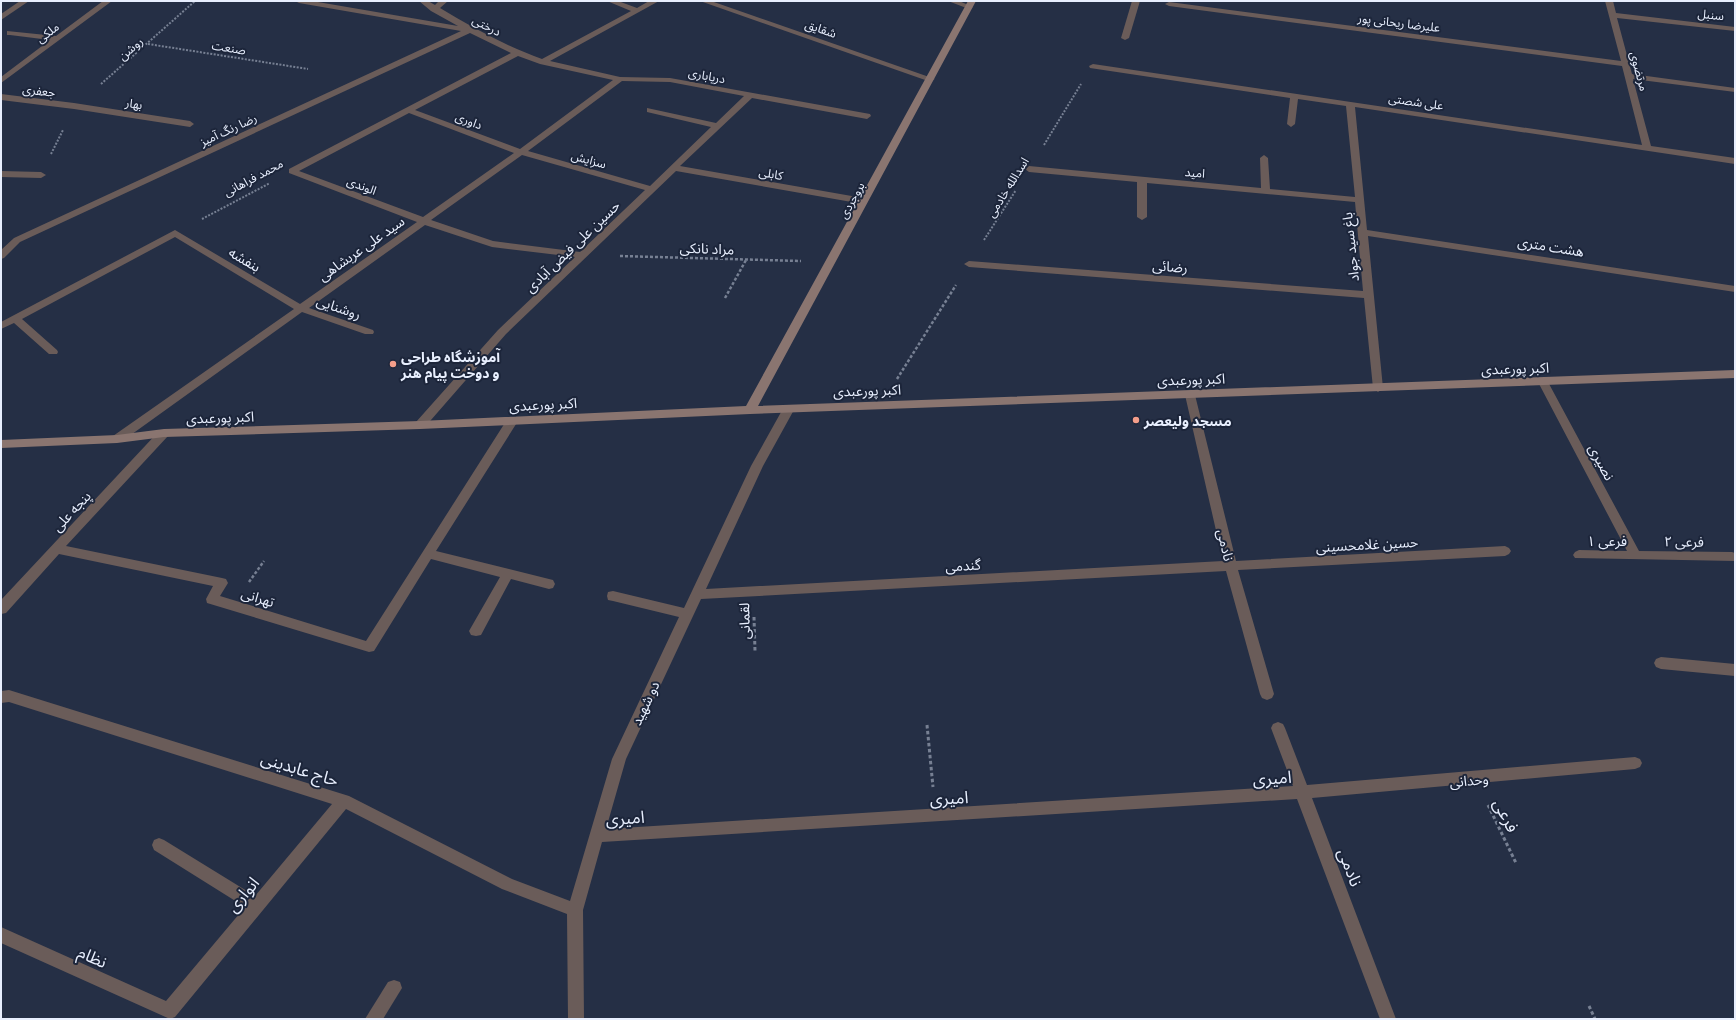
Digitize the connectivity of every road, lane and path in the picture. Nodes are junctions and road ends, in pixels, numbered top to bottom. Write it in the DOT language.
graph roads {
  1 [pos="25,1"];
  2 [pos="108,1"];
  3 [pos="196,1"];
  4 [pos="299,1"];
  5 [pos="423,1"];
  6 [pos="444,1"];
  7 [pos="611,1"];
  8 [pos="655,1"];
  9 [pos="704,1"];
  10 [pos="952,1"];
  11 [pos="1136,1"];
  12 [pos="1609,1"];
  13 [pos="970,4"];
  14 [pos="1169,4"];
  15 [pos="434,9"];
  16 [pos="638,11"];
  17 [pos="1613,15"];
  18 [pos="1,18"];
  19 [pos="1735,29"];
  20 [pos="470,30"];
  21 [pos="10,33"];
  22 [pos="1125,38"];
  23 [pos="58,39"];
  24 [pos="148,44"];
  25 [pos="517,53"];
  26 [pos="543,62"];
  27 [pos="1625,64"];
  28 [pos="1093,66"];
  29 [pos="308,69"];
  30 [pos="1629,76"];
  31 [pos="620,78"];
  32 [pos="931,78"];
  33 [pos="1,81"];
  34 [pos="1735,90"];
  35 [pos="750,95"];
  36 [pos="1294,95"];
  37 [pos="1,97"];
  38 [pos="1350,103"];
  39 [pos="74,106"];
  40 [pos="408,110"];
  41 [pos="650,110"];
  42 [pos="867,116"];
  43 [pos="190,124"];
  44 [pos="1291,124"];
  45 [pos="717,126"];
  46 [pos="1647,147"];
  47 [pos="521,152"];
  48 [pos="1264,158"];
  49 [pos="1735,161"];
  50 [pos="674,168"];
  51 [pos="1029,169"];
  52 [pos="292,171"];
  53 [pos="1,174"];
  54 [pos="41,175"];
  55 [pos="1142,179"];
  56 [pos="652,189"];
  57 [pos="1266,191"];
  58 [pos="1360,200"];
  59 [pos="864,201"];
  60 [pos="1142,217"];
  61 [pos="424,221"];
  62 [pos="1363,232"];
  63 [pos="175,234"];
  64 [pos="583,255"];
  65 [pos="1,256"];
  66 [pos="746,260"];
  67 [pos="830,262"];
  68 [pos="969,264"];
  69 [pos="1735,289"];
  70 [pos="1369,295"];
  71 [pos="725,298"];
  72 [pos="300,308"];
  73 [pos="15,318"];
  74 [pos="1,326"];
  75 [pos="369,332"];
  76 [pos="53,352"];
  77 [pos="1735,374"];
  78 [pos="1542,382"];
  79 [pos="1378,388"];
  80 [pos="1190,395"];
  81 [pos="880,405"];
  82 [pos="789,408"];
  83 [pos="750,410"];
  84 [pos="512,421"];
  85 [pos="420,425"];
  86 [pos="164,433"];
  87 [pos="117,439"];
  88 [pos="1,444"];
  89 [pos="56,549"];
  90 [pos="1505,551"];
  91 [pos="428,554"];
  92 [pos="1579,555"];
  93 [pos="1636,555"];
  94 [pos="1732,557"];
  95 [pos="1231,567"];
  96 [pos="508,573"];
  97 [pos="549,584"];
  98 [pos="754,591"];
  99 [pos="697,594"];
  100 [pos="613,596"];
  101 [pos="1,609"];
  102 [pos="688,614"];
  103 [pos="476,630"];
  104 [pos="755,651"];
  105 [pos="1661,663"];
  106 [pos="1735,670"];
  107 [pos="1266,694"];
  108 [pos="1,697"];
  109 [pos="927,725"];
  110 [pos="1278,728"];
  111 [pos="1635,763"];
  112 [pos="1475,779"];
  113 [pos="1303,793"];
  114 [pos="344,801"];
  115 [pos="936,815"];
  116 [pos="596,836"];
  117 [pos="158,845"];
  118 [pos="1516,863"];
  119 [pos="257,906"];
  120 [pos="575,910"];
  121 [pos="1,935"];
  122 [pos="394,988"];
  123 [pos="1589,1006"];
  124 [pos="169,1011"];
  125 [pos="373,1019"];
  126 [pos="576,1019"];
  127 [pos="1388,1019"];
  128 [pos="1595,1019"];
  1 -- 18 [label="street"];
  2 -- 23 [label="street, ملکی"];
  3 -- 24 [label="path, روشن"];
  4 -- 20 [label="street"];
  5 -- 15 [label="street, درختی"];
  6 -- 15 [label="street"];
  7 -- 16 [label="street"];
  8 -- 16 [label="street"];
  9 -- 32 [label="street, شقایق"];
  10 -- 13 [label="street"];
  11 -- 22 [label="street"];
  12 -- 17 [label="street, مرتضوی"];
  13 -- 32 [label="main road, بروجردی"];
  14 -- 27 [label="street, علیرضا ریحانی پور"];
  15 -- 20 [label="street, درختی"];
  16 -- 26 [label="street"];
  17 -- 19 [label="street, سنبل"];
  17 -- 27 [label="street, مرتضوی"];
  20 -- 25 [label="street, درختی"];
  20 -- 65 [label="street, رضا رنگ آمیز"];
  21 -- 23 [label="street"];
  23 -- 33 [label="street, ملکی"];
  24 -- 29 [label="path, صنعت"];
  24 -- 39 [label="path, روشن"];
  25 -- 26 [label="street, درختی"];
  25 -- 40 [label="street, محمد فراهانی"];
  26 -- 31 [label="street, دریاباری"];
  27 -- 30 [label="street, مرتضوی"];
  28 -- 36 [label="street, علی شصتی"];
  28 -- 51 [label="path, اسدالله خادمی"];
  30 -- 34 [label="street"];
  30 -- 46 [label="street, مرتضوی"];
  31 -- 35 [label="street, دریاباری"];
  31 -- 47 [label="street, سید علی عربشاهی"];
  32 -- 59 [label="main road, بروجردی"];
  35 -- 42 [label="street, دریاباری"];
  35 -- 45 [label="street, حسین علی فیض آبادی"];
  36 -- 38 [label="street, علی شصتی"];
  36 -- 44 [label="street"];
  37 -- 39 [label="street, جعفری"];
  38 -- 46 [label="street, علی شصتی"];
  38 -- 58 [label="street, باغ سید جواد"];
  39 -- 43 [label="street, بهار"];
  40 -- 47 [label="street, داوری"];
  40 -- 52 [label="street, محمد فراهانی"];
  41 -- 45 [label="street"];
  45 -- 50 [label="street, حسین علی فیض آبادی"];
  46 -- 49 [label="street, علی شصتی"];
  47 -- 56 [label="street, سزایش"];
  47 -- 61 [label="street, سید علی عربشاهی"];
  48 -- 57 [label="street"];
  50 -- 56 [label="street, حسین علی فیض آبادی"];
  50 -- 59 [label="street, کابلی"];
  51 -- 55 [label="street, امید"];
  51 -- 68 [label="path, اسدالله خادمی"];
  52 -- 61 [label="street, الوندی"];
  52 -- 63 [label="path, محمد فراهانی"];
  53 -- 54 [label="street"];
  55 -- 57 [label="street, امید"];
  55 -- 60 [label="street"];
  56 -- 64 [label="street, حسین علی فیض آبادی"];
  57 -- 58 [label="street, امید"];
  58 -- 62 [label="street, باغ سید جواد"];
  59 -- 67 [label="main road, بروجردی"];
  61 -- 64 [label="street, الوندی"];
  61 -- 72 [label="street, سید علی عربشاهی"];
  62 -- 69 [label="street, هشت متری"];
  62 -- 70 [label="street, باغ سید جواد"];
  63 -- 72 [label="street, بنفشه"];
  63 -- 73 [label="street"];
  64 -- 66 [label="path, مراد نانکی"];
  64 -- 85 [label="street, حسین علی فیض آبادی"];
  66 -- 67 [label="path, مراد نانکی"];
  66 -- 71 [label="path"];
  67 -- 83 [label="main road, بروجردی"];
  68 -- 70 [label="street, رضائی"];
  68 -- 81 [label="path, اسدالله خادمی"];
  70 -- 79 [label="street, باغ سید جواد"];
  72 -- 75 [label="street, روشنایی"];
  72 -- 87 [label="street, سید علی عربشاهی"];
  73 -- 74 [label="street"];
  73 -- 76 [label="street"];
  77 -- 78 [label="main road, اکبر پورعبدی"];
  78 -- 79 [label="main road, اکبر پورعبدی"];
  78 -- 93 [label="street, نصیری"];
  79 -- 80 [label="main road, اکبر پورعبدی"];
  80 -- 81 [label="main road, اکبر پورعبدی"];
  80 -- 95 [label="street, نادمی"];
  81 -- 82 [label="main road, اکبر پورعبدی"];
  82 -- 83 [label="main road, اکبر پورعبدی"];
  82 -- 99 [label="street, دو شهید"];
  83 -- 84 [label="main road, اکبر پورعبدی"];
  84 -- 85 [label="main road, اکبر پورعبدی"];
  84 -- 91 [label="street, تهرانی"];
  85 -- 86 [label="main road, اکبر پورعبدی"];
  86 -- 87 [label="main road, اکبر پورعبدی"];
  86 -- 89 [label="street, پنجه علی"];
  87 -- 88 [label="main road, اکبر پورعبدی"];
  89 -- 91 [label="street, تهرانی"];
  89 -- 101 [label="street, پنجه علی"];
  90 -- 95 [label="street, حسین غلامحسینی"];
  91 -- 96 [label="street"];
  92 -- 93 [label="street, فرعی ۱"];
  93 -- 94 [label="street, فرعی ۲"];
  95 -- 98 [label="street, گندمی"];
  95 -- 107 [label="street, نادمی"];
  96 -- 97 [label="street"];
  96 -- 103 [label="street"];
  98 -- 99 [label="street, گندمی"];
  98 -- 104 [label="path, لقمانی"];
  99 -- 102 [label="street, دو شهید"];
  100 -- 102 [label="street"];
  102 -- 116 [label="street, دو شهید"];
  105 -- 106 [label="street"];
  108 -- 114 [label="street, حاج عابدینی"];
  109 -- 115 [label="path"];
  110 -- 113 [label="street, نادمی"];
  111 -- 112 [label="street, وحدانی"];
  112 -- 113 [label="street, وحدانی"];
  112 -- 118 [label="path, فرعی"];
  113 -- 115 [label="street, امیری"];
  113 -- 127 [label="street, نادمی"];
  114 -- 119 [label="street, انواری"];
  114 -- 120 [label="street, حاج عابدینی"];
  115 -- 116 [label="street, امیری"];
  116 -- 120 [label="street, دو شهید"];
  117 -- 119 [label="street"];
  119 -- 124 [label="street, انواری"];
  120 -- 126 [label="street, دو شهید"];
  121 -- 124 [label="street, نظام"];
  122 -- 125 [label="street"];
  123 -- 128 [label="path"];
}
